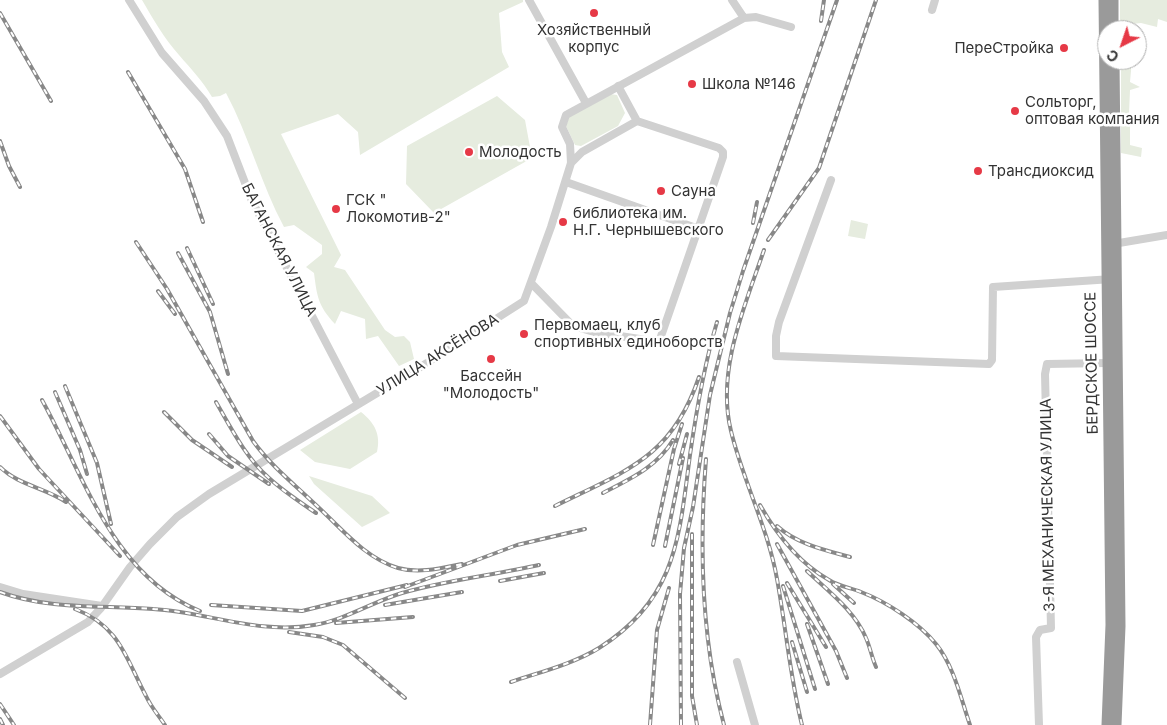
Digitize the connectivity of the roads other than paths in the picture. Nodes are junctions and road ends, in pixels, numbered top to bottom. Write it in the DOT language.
graph roads {
  1 [pos="129,0"];
  2 [pos="732,0"];
  3 [pos="935,0"];
  4 [pos="1104,0"];
  5 [pos="1113,0"];
  6 [pos="531,1"];
  7 [pos="932,10"];
  8 [pos="744,18"];
  9 [pos="1113,20"];
  10 [pos="791,27"];
  11 [pos="1114,70"];
  12 [pos="618,86"];
  13 [pos="586,103"];
  14 [pos="637,121"];
  15 [pos="571,163"];
  16 [pos="831,180"];
  17 [pos="566,182"];
  18 [pos="699,229"];
  19 [pos="1167,235"];
  20 [pos="1111,244"];
  21 [pos="1111,279"];
  22 [pos="532,284"];
  23 [pos="1107,363"];
  24 [pos="358,404"];
  25 [pos="0,587"];
  26 [pos="102,606"];
  27 [pos="737,662"];
  28 [pos="1,674"];
  29 [pos="756,725"];
  30 [pos="1039,725"];
  31 [pos="1107,725"];
  32 [pos="1116,725"];
  1 -- 24 [label="street, БАГАНСКАЯ УЛИЦА"];
  2 -- 8 [label="street"];
  3 -- 7 [label="street"];
  4 -- 20 [label="highway, БЕРДСКОЕ ШОССЕ"];
  5 -- 9 [label="highway"];
  6 -- 13 [label="street"];
  8 -- 10 [label="street"];
  8 -- 12 [label="street, УЛИЦА АКСЁНОВА"];
  11 -- 20 [label="highway, БЕРДСКОЕ ШОССЕ"];
  12 -- 13 [label="street, УЛИЦА АКСЁНОВА"];
  12 -- 14 [label="street"];
  13 -- 15 [label="street, УЛИЦА АКСЁНОВА"];
  14 -- 15 [label="street"];
  14 -- 18 [label="street"];
  15 -- 17 [label="street, УЛИЦА АКСЁНОВА"];
  16 -- 21 [label="street"];
  17 -- 18 [label="street"];
  17 -- 22 [label="street, УЛИЦА АКСЁНОВА"];
  18 -- 22 [label="street"];
  19 -- 20 [label="street"];
  20 -- 21 [label="highway, БЕРДСКОЕ ШОССЕ"];
  21 -- 23 [label="highway, БЕРДСКОЕ ШОССЕ"];
  21 -- 32 [label="highway, БЕРДСКОЕ ШОССЕ"];
  22 -- 24 [label="street, УЛИЦА АКСЁНОВА"];
  23 -- 30 [label="street, 3-Я МЕХАНИЧЕСКАЯ УЛИЦА"];
  23 -- 31 [label="highway, БЕРДСКОЕ ШОССЕ"];
  24 -- 26 [label="street, УЛИЦА АКСЁНОВА"];
  25 -- 26 [label="street"];
  26 -- 28 [label="street, УЛИЦА АКСЁНОВА"];
  27 -- 29 [label="street"];
}
